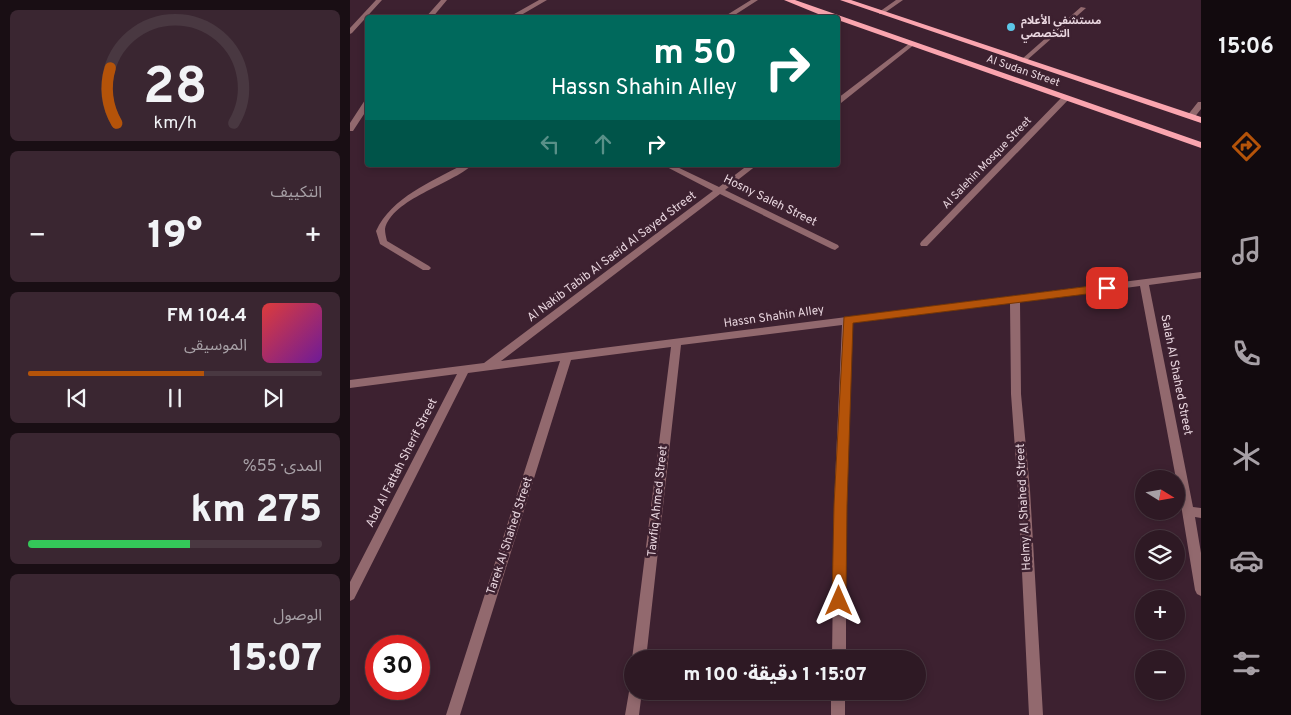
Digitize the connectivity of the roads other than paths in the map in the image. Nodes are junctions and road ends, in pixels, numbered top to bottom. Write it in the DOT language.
graph roads {
  1 [pos="378,0"];
  2 [pos="444,0"];
  3 [pos="544,0"];
  4 [pos="756,0"];
  5 [pos="788,0"];
  6 [pos="844,0"];
  7 [pos="900,0"];
  8 [pos="1083,8"];
  9 [pos="881,13"];
  10 [pos="431,15"];
  11 [pos="516,15"];
  12 [pos="730,15"];
  13 [pos="829,15"];
  14 [pos="840,19"];
  15 [pos="350,32"];
  16 [pos="912,44"];
  17 [pos="1024,60"];
  18 [pos="1066,98"];
  19 [pos="840,99"];
  20 [pos="1201,104"];
  21 [pos="365,106"];
  22 [pos="1191,116"];
  23 [pos="1201,120"];
  24 [pos="350,129"];
  25 [pos="1201,145"];
  26 [pos="465,167"];
  27 [pos="671,167"];
  28 [pos="750,167"];
  29 [pos="720,190"];
  30 [pos="924,244"];
  31 [pos="835,247"];
  32 [pos="426,268"];
  33 [pos="1201,276"];
  34 [pos="1144,284"];
  35 [pos="1014,300"];
  36 [pos="847,320"];
  37 [pos="676,343"];
  38 [pos="566,358"];
  39 [pos="485,368"];
  40 [pos="464,371"];
  41 [pos="350,384"];
  42 [pos="1188,511"];
  43 [pos="1201,513"];
  44 [pos="1201,590"];
  45 [pos="350,595"];
  46 [pos="640,650"];
  47 [pos="838,650"];
  48 [pos="634,700"];
  49 [pos="838,700"];
  50 [pos="453,715"];
  51 [pos="632,715"];
  52 [pos="838,715"];
  53 [pos="1036,715"];
  1 -- 15 [label="street"];
  2 -- 10 [label="street"];
  3 -- 11 [label="street"];
  4 -- 12 [label="street"];
  5 -- 13 [label="main road, Al Sudan Street"];
  6 -- 9 [label="main road, Al Sudan Street"];
  7 -- 9 [label="street"];
  8 -- 17 [label="street"];
  9 -- 17 [label="main road, Al Sudan Street"];
  14 -- 16 [label="main road, Al Sudan Street"];
  16 -- 18 [label="main road, Al Sudan Street"];
  16 -- 19 [label="street"];
  17 -- 22 [label="main road, Al Sudan Street"];
  18 -- 25 [label="main road, Al Sudan Street"];
  18 -- 30 [label="street, Al Salehin Mosque Street"];
  20 -- 22 [label="street"];
  21 -- 24 [label="street"];
  22 -- 23 [label="main road, Al Sudan Street"];
  26 -- 32 [label="street"];
  27 -- 29 [label="street, Hosny Saleh Street"];
  28 -- 29 [label="street, Al Nakib Tabib Al Saeid Al Sayed Street"];
  29 -- 31 [label="street, Hosny Saleh Street"];
  29 -- 39 [label="street, Al Nakib Tabib Al Saeid Al Sayed Street"];
  33 -- 34 [label="street, Hassn Shahin Alley"];
  34 -- 35 [label="street, Hassn Shahin Alley"];
  34 -- 42 [label="street, Salah Al Shahed Street"];
  35 -- 36 [label="street, Hassn Shahin Alley"];
  35 -- 53 [label="street, Helmy Al Shahed Street"];
  36 -- 37 [label="street, Hassn Shahin Alley"];
  36 -- 47 [label="street"];
  37 -- 38 [label="street, Hassn Shahin Alley"];
  37 -- 46 [label="street, Tawfiq Ahmed Street"];
  38 -- 39 [label="street, Hassn Shahin Alley"];
  38 -- 50 [label="street, Tarek Al Shahed Street"];
  39 -- 40 [label="street, Hassn Shahin Alley"];
  40 -- 41 [label="street, Hassn Shahin Alley"];
  40 -- 45 [label="street, Abd Al Fattah Sherif Street"];
  42 -- 43 [label="street"];
  42 -- 44 [label="street, Salah Al Shahed Street"];
  48 -- 51 [label="street"];
  49 -- 52 [label="street"];
}
